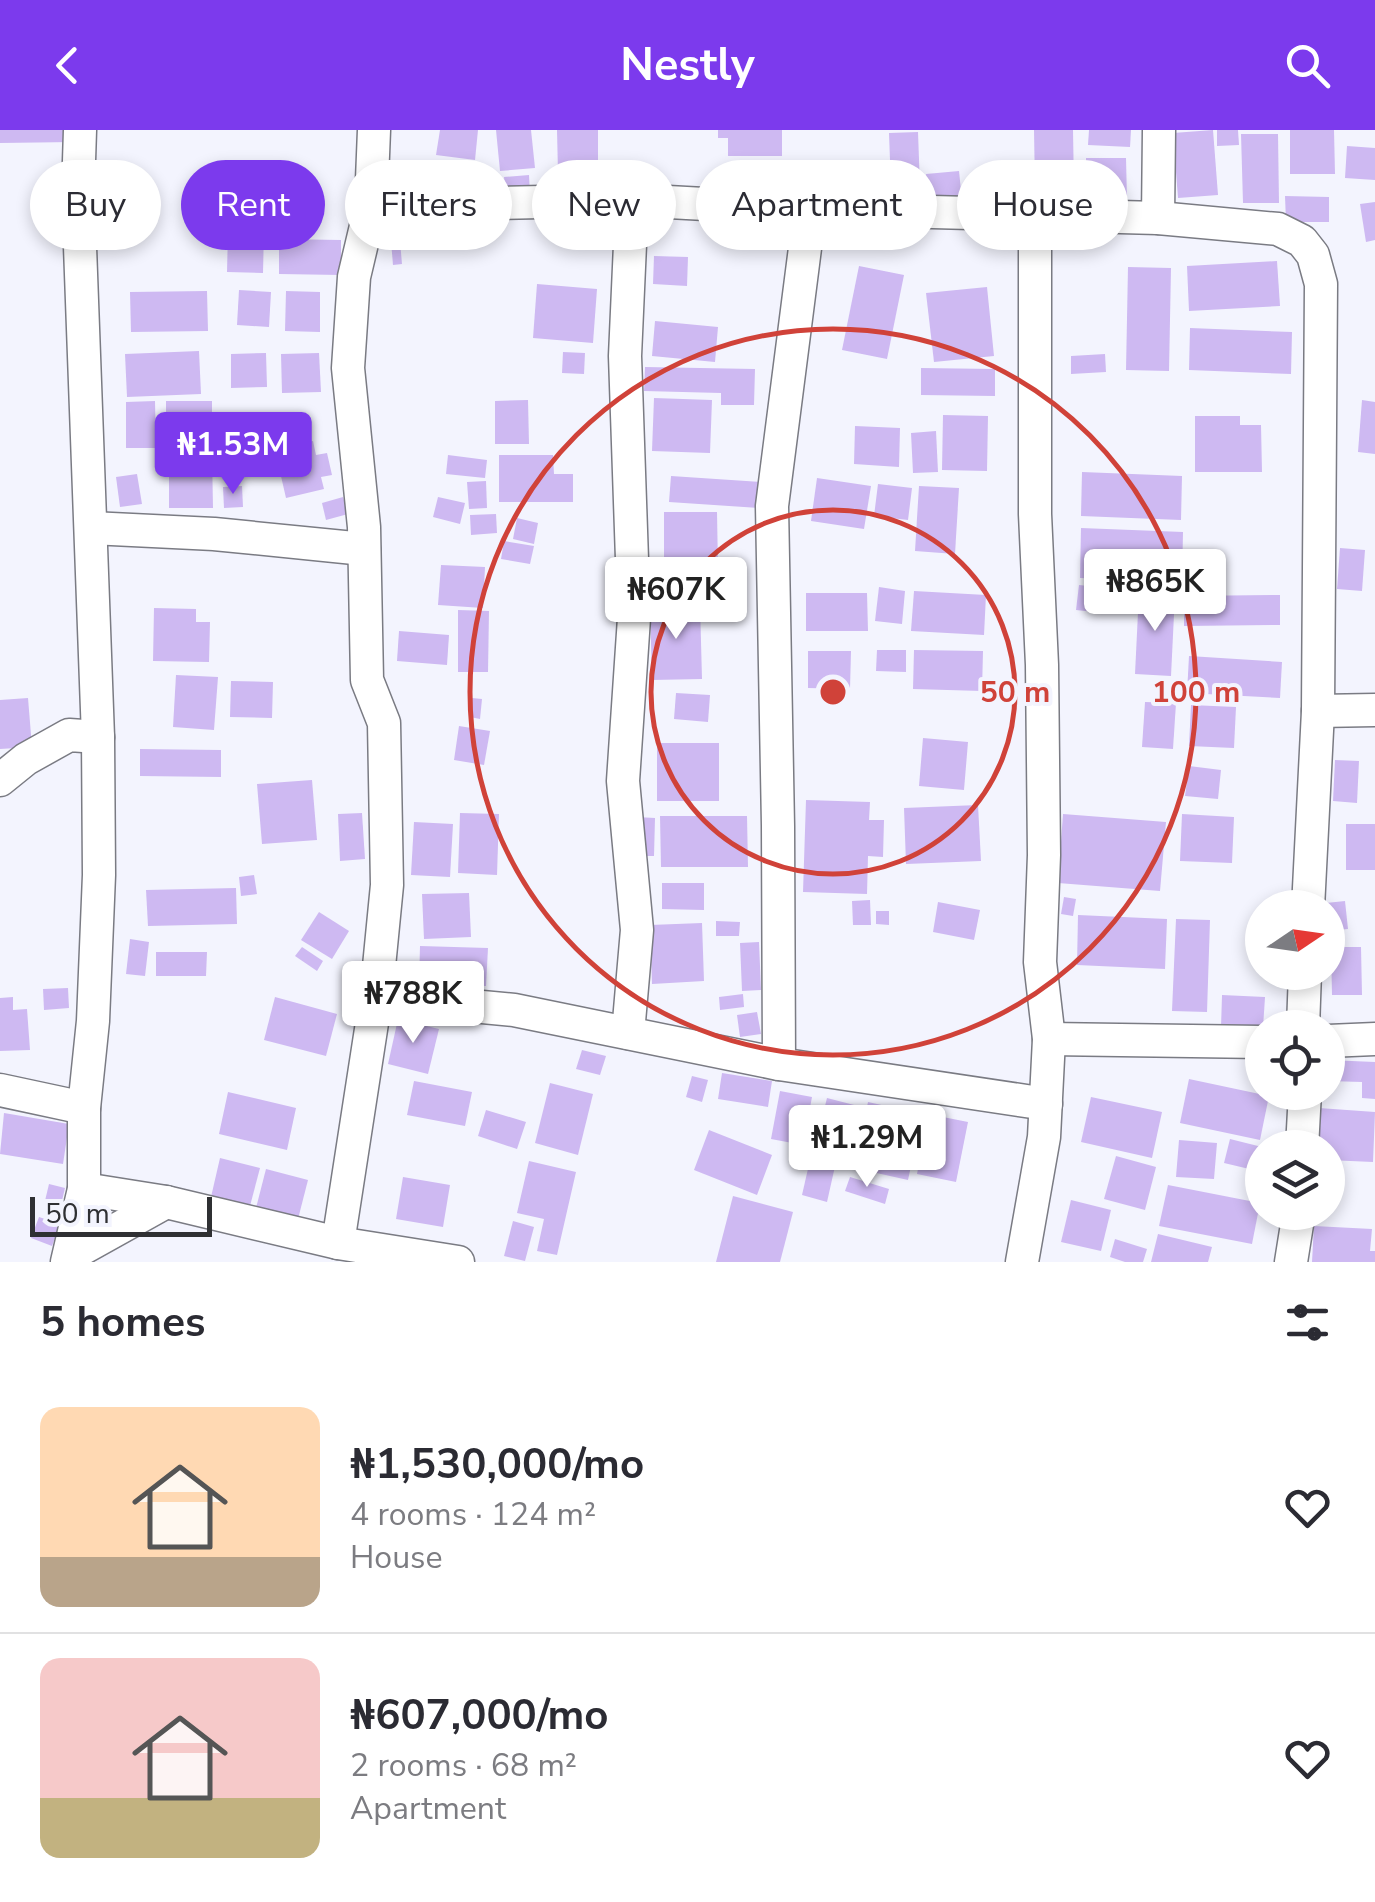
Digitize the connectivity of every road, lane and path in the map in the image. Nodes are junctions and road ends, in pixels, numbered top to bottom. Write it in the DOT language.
graph roads {
  1 [pos="80,130"];
  2 [pos="374,130"];
  3 [pos="1159,130"];
  4 [pos="373,160"];
  5 [pos="1128,218"];
  6 [pos="1158,218"];
  7 [pos="360,250"];
  8 [pos="630,250"];
  9 [pos="805,250"];
  10 [pos="1035,250"];
  11 [pos="91,528"];
  12 [pos="364,550"];
  13 [pos="1375,710"];
  14 [pos="1318,711"];
  15 [pos="98,737"];
  16 [pos="0,780"];
  17 [pos="1309,890"];
  18 [pos="376,997"];
  19 [pos="628,1033"];
  20 [pos="1049,1039"];
  21 [pos="1375,1039"];
  22 [pos="1345,1040"];
  23 [pos="1245,1042"];
  24 [pos="778,1064"];
  25 [pos="0,1090"];
  26 [pos="1046,1104"];
  27 [pos="84,1108"];
  28 [pos="84,1189"];
  29 [pos="166,1202"];
  30 [pos="1296,1230"];
  31 [pos="338,1243"];
  32 [pos="68,1259"];
  33 [pos="458,1262"];
  34 [pos="1022,1262"];
  35 [pos="1290,1262"];
  1 -- 11 [label="street"];
  2 -- 4 [label="street"];
  3 -- 6 [label="street"];
  5 -- 6 [label="street"];
  6 -- 14 [label="street"];
  7 -- 12 [label="street"];
  8 -- 19 [label="street"];
  9 -- 24 [label="street"];
  10 -- 20 [label="street"];
  11 -- 12 [label="street"];
  11 -- 15 [label="street"];
  12 -- 18 [label="street"];
  13 -- 14 [label="street"];
  14 -- 17 [label="street"];
  15 -- 16 [label="street"];
  15 -- 27 [label="street"];
  18 -- 19 [label="street"];
  18 -- 31 [label="street"];
  19 -- 24 [label="street"];
  20 -- 23 [label="street"];
  20 -- 26 [label="street"];
  21 -- 22 [label="street"];
  24 -- 26 [label="street"];
  25 -- 27 [label="street"];
  26 -- 34 [label="street"];
  27 -- 28 [label="street"];
  28 -- 29 [label="street"];
  28 -- 32 [label="street"];
  29 -- 31 [label="street"];
  29 -- 32 [label="street"];
  30 -- 35 [label="street"];
  31 -- 33 [label="street"];
}
